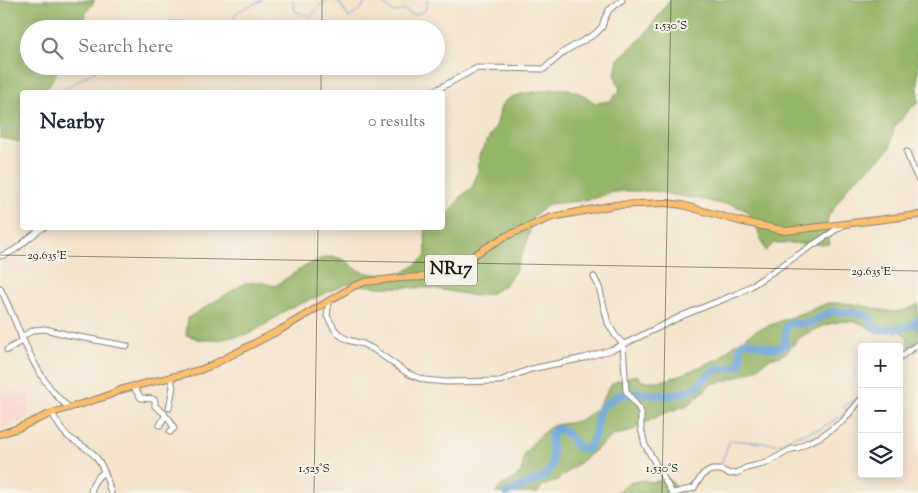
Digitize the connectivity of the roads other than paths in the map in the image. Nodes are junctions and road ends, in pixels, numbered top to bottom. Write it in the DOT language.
graph roads {
  1 [pos="622,0"];
  2 [pos="436,90"];
  3 [pos="907,152"];
  4 [pos="918,178"];
  5 [pos="918,215"];
  6 [pos="844,225"];
  7 [pos="39,230"];
  8 [pos="0,256"];
  9 [pos="594,277"];
  10 [pos="0,288"];
  11 [pos="329,301"];
  12 [pos="22,338"];
  13 [pos="623,344"];
  14 [pos="918,344"];
  15 [pos="127,346"];
  16 [pos="7,350"];
  17 [pos="903,355"];
  18 [pos="170,377"];
  19 [pos="133,386"];
  20 [pos="858,403"];
  21 [pos="69,408"];
  22 [pos="169,408"];
  23 [pos="52,413"];
  24 [pos="165,416"];
  25 [pos="160,425"];
  26 [pos="170,432"];
  27 [pos="0,434"];
  28 [pos="104,472"];
  29 [pos="91,493"];
  30 [pos="111,493"];
  31 [pos="673,493"];
  1 -- 2 [label="street"];
  3 -- 4 [label="street"];
  5 -- 6 [label="main road, NR17"];
  6 -- 11 [label="main road, NR17"];
  6 -- 13 [label="street"];
  7 -- 8 [label="street"];
  9 -- 13 [label="street"];
  10 -- 12 [label="street"];
  11 -- 13 [label="street"];
  11 -- 18 [label="main road, NR17"];
  12 -- 15 [label="street"];
  12 -- 16 [label="street"];
  12 -- 21 [label="street"];
  13 -- 31 [label="street"];
  14 -- 17 [label="street"];
  18 -- 19 [label="main road, NR17"];
  18 -- 22 [label="street"];
  19 -- 21 [label="main road, NR17"];
  19 -- 24 [label="street"];
  20 -- 31 [label="street"];
  21 -- 23 [label="main road, NR17"];
  23 -- 27 [label="main road, NR17"];
  23 -- 28 [label="street"];
  24 -- 25 [label="street"];
  24 -- 26 [label="street"];
  28 -- 29 [label="street"];
  28 -- 30 [label="street"];
}
